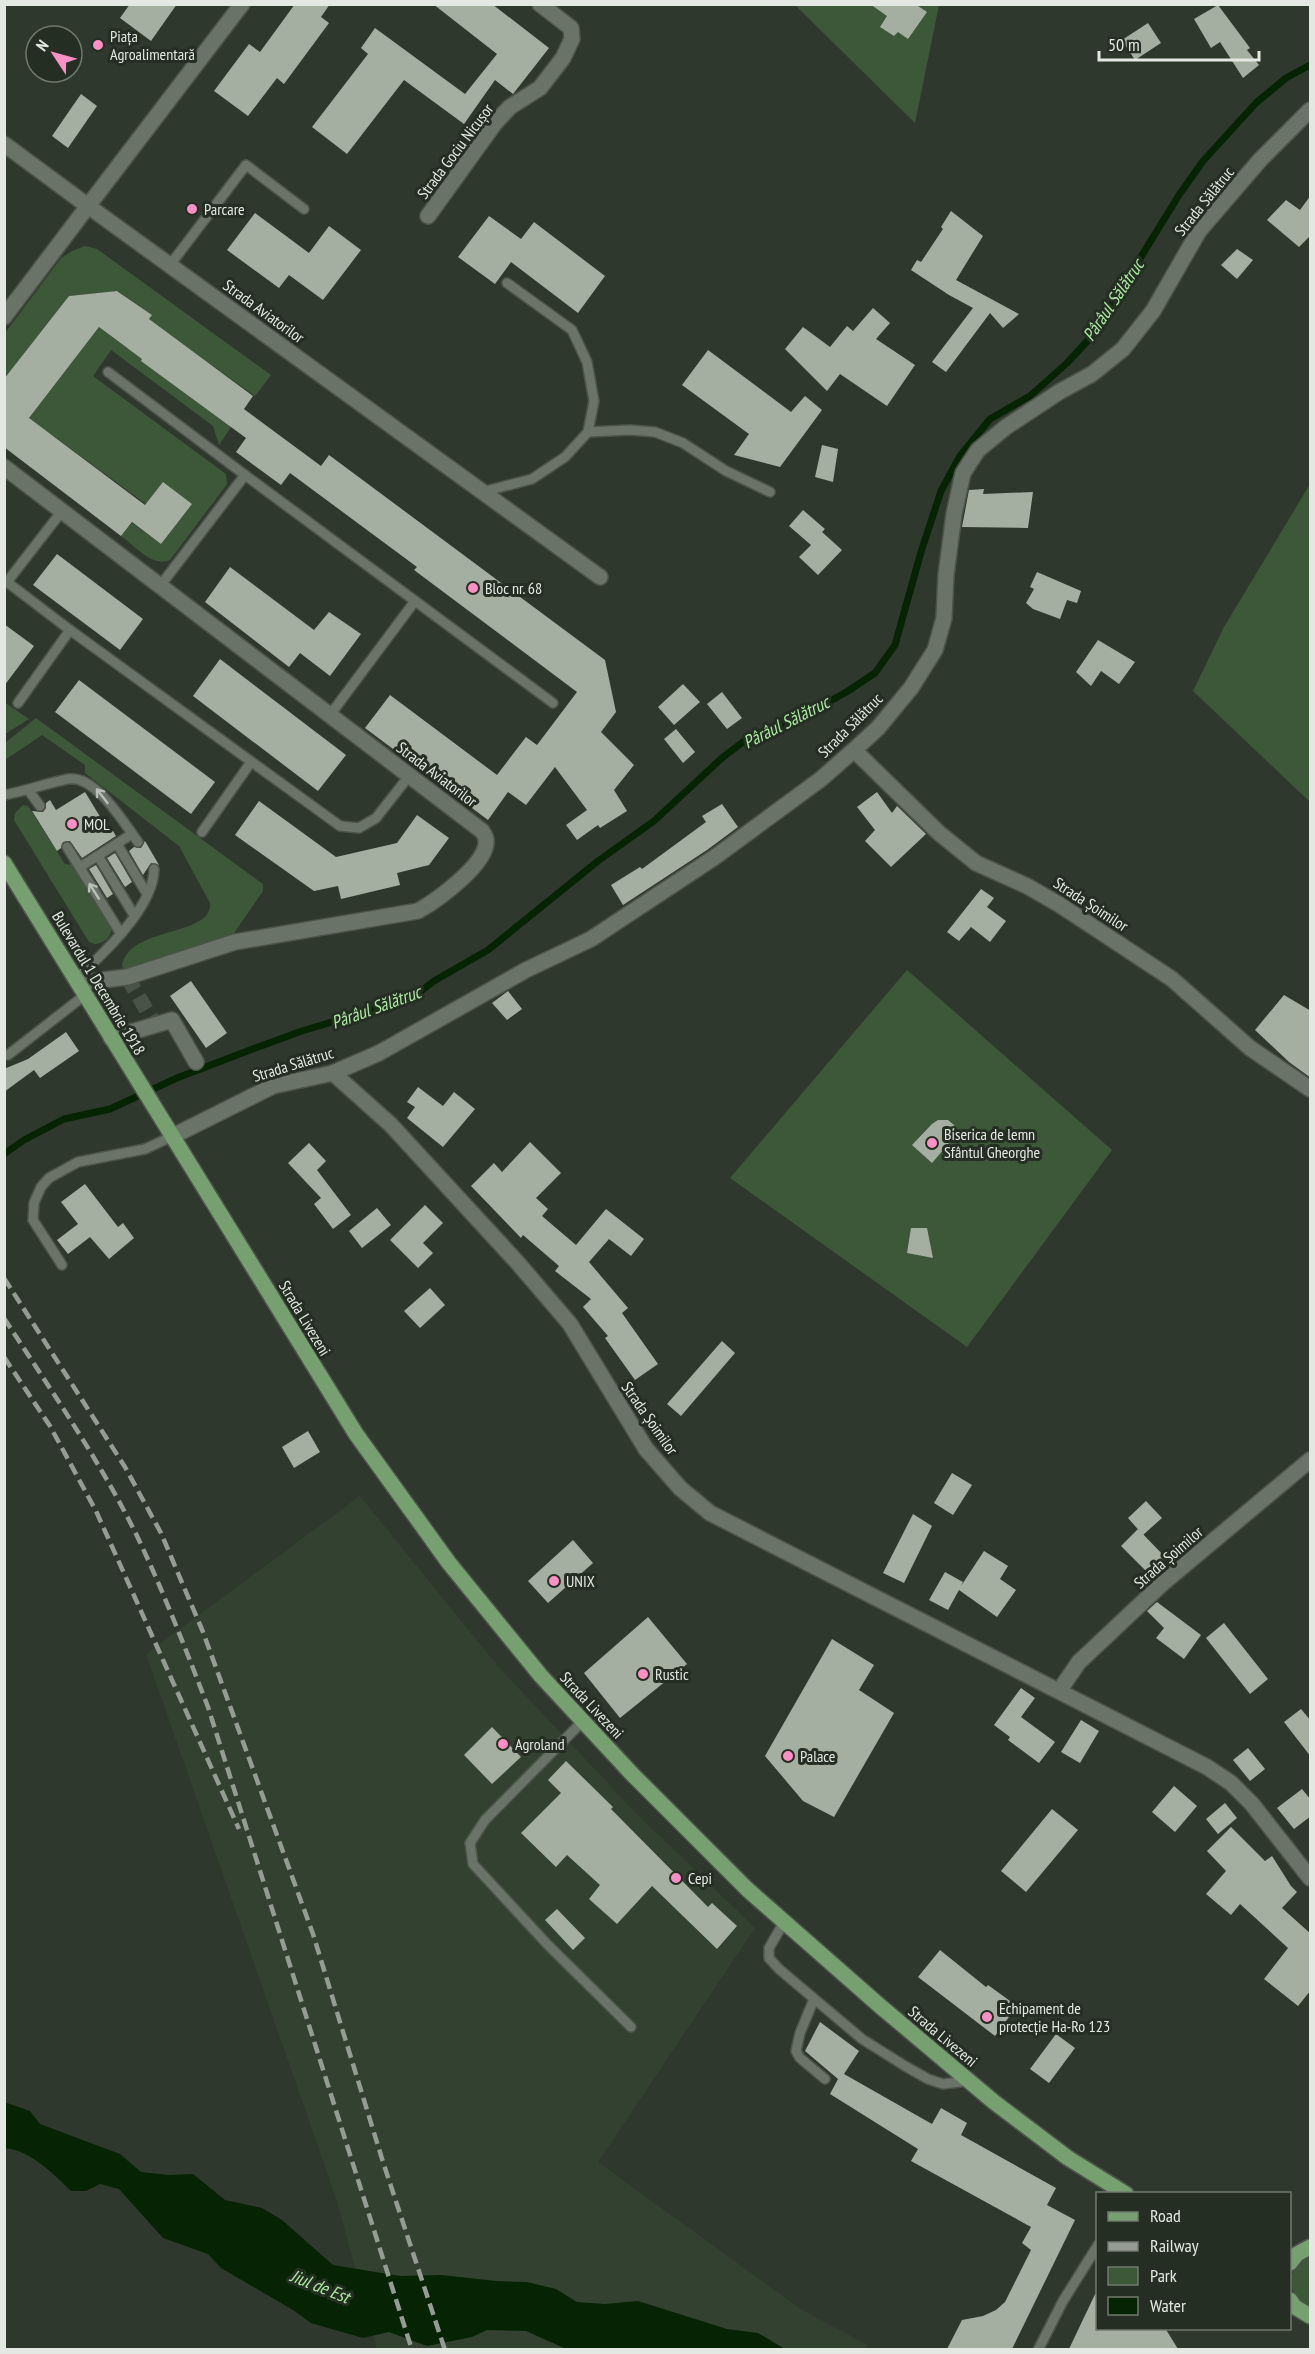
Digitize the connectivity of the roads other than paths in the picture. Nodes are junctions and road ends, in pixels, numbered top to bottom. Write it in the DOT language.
graph roads {
  1 [pos="242,4"];
  2 [pos="540,4"];
  3 [pos="1311,110"];
  4 [pos="4,144"];
  5 [pos="88,206"];
  6 [pos="304,209"];
  7 [pos="428,216"];
  8 [pos="170,265"];
  9 [pos="507,283"];
  10 [pos="4,317"];
  11 [pos="108,372"];
  12 [pos="588,432"];
  13 [pos="4,467"];
  14 [pos="245,475"];
  15 [pos="482,492"];
  16 [pos="770,492"];
  17 [pos="62,511"];
  18 [pos="600,577"];
  19 [pos="160,586"];
  20 [pos="415,601"];
  21 [pos="70,630"];
  22 [pos="18,703"];
  23 [pos="553,703"];
  24 [pos="330,715"];
  25 [pos="854,750"];
  26 [pos="251,762"];
  27 [pos="409,776"];
  28 [pos="29,791"];
  29 [pos="4,795"];
  30 [pos="40,806"];
  31 [pos="202,832"];
  32 [pos="117,844"];
  33 [pos="67,847"];
  34 [pos="98,856"];
  35 [pos="4,863"];
  36 [pos="80,867"];
  37 [pos="154,869"];
  38 [pos="147,894"];
  39 [pos="134,915"];
  40 [pos="121,934"];
  41 [pos="80,985"];
  42 [pos="111,1038"];
  43 [pos="8,1055"];
  44 [pos="196,1062"];
  45 [pos="333,1073"];
  46 [pos="1311,1089"];
  47 [pos="162,1122"];
  48 [pos="172,1136"];
  49 [pos="62,1265"];
  50 [pos="1311,1460"];
  51 [pos="1059,1691"];
  52 [pos="582,1722"];
  53 [pos="1311,1878"];
  54 [pos="784,1922"];
  55 [pos="814,1999"];
  56 [pos="631,2027"];
  57 [pos="825,2079"];
  58 [pos="968,2081"];
  59 [pos="1124,2192"];
  60 [pos="1096,2248"];
  61 [pos="1291,2301"];
  62 [pos="1311,2316"];
  63 [pos="1038,2349"];
  1 -- 5 [label="street"];
  2 -- 7 [label="street, Strada Gociu Nicușor"];
  3 -- 25 [label="street, Strada Sălătruc"];
  4 -- 5 [label="street, Strada Aviatorilor"];
  5 -- 8 [label="street, Strada Aviatorilor"];
  5 -- 10 [label="street"];
  6 -- 8 [label="lane"];
  8 -- 15 [label="street, Strada Aviatorilor"];
  9 -- 12 [label="lane"];
  11 -- 14 [label="lane"];
  12 -- 15 [label="lane"];
  12 -- 16 [label="lane"];
  13 -- 17 [label="street, Strada Aviatorilor"];
  14 -- 19 [label="lane"];
  14 -- 20 [label="lane"];
  15 -- 18 [label="street, Strada Aviatorilor"];
  17 -- 19 [label="street, Strada Aviatorilor"];
  17 -- 21 [label="lane"];
  19 -- 24 [label="street, Strada Aviatorilor"];
  20 -- 23 [label="lane"];
  20 -- 24 [label="lane"];
  21 -- 22 [label="lane"];
  21 -- 26 [label="lane"];
  24 -- 27 [label="street, Strada Aviatorilor"];
  25 -- 45 [label="street, Strada Sălătruc"];
  25 -- 46 [label="street, Strada Șoimilor"];
  26 -- 27 [label="lane"];
  26 -- 31 [label="lane"];
  27 -- 41 [label="street, Strada Aviatorilor"];
  28 -- 29 [label="lane"];
  28 -- 30 [label="lane"];
  32 -- 28 [label="lane, one-way"];
  32 -- 34 [label="lane"];
  32 -- 38 [label="lane"];
  33 -- 36 [label="lane"];
  34 -- 36 [label="lane"];
  34 -- 39 [label="lane"];
  35 -- 41 [label="main road, Bulevardul 1 Decembrie 1918"];
  40 -- 36 [label="lane, one-way"];
  37 -- 38 [label="lane"];
  38 -- 39 [label="lane"];
  39 -- 40 [label="lane"];
  40 -- 41 [label="lane"];
  41 -- 42 [label="main road, Bulevardul 1 Decembrie 1918"];
  41 -- 43 [label="lane"];
  42 -- 44 [label="street"];
  42 -- 47 [label="main road, Bulevardul 1 Decembrie 1918"];
  45 -- 48 [label="street, Strada Sălătruc"];
  45 -- 51 [label="street, Strada Șoimilor"];
  47 -- 48 [label="main road, Strada Livezeni"];
  48 -- 49 [label="lane"];
  48 -- 52 [label="main road, Strada Livezeni"];
  50 -- 51 [label="street, Strada Șoimilor"];
  51 -- 53 [label="street, Strada Șoimilor"];
  52 -- 54 [label="main road, Strada Livezeni"];
  52 -- 56 [label="lane"];
  54 -- 55 [label="lane"];
  54 -- 58 [label="main road, Strada Livezeni"];
  55 -- 57 [label="lane"];
  55 -- 58 [label="lane"];
  58 -- 59 [label="main road, Strada Livezeni"];
  60 -- 63 [label="lane"];
  61 -- 62 [label="main road"];
}
